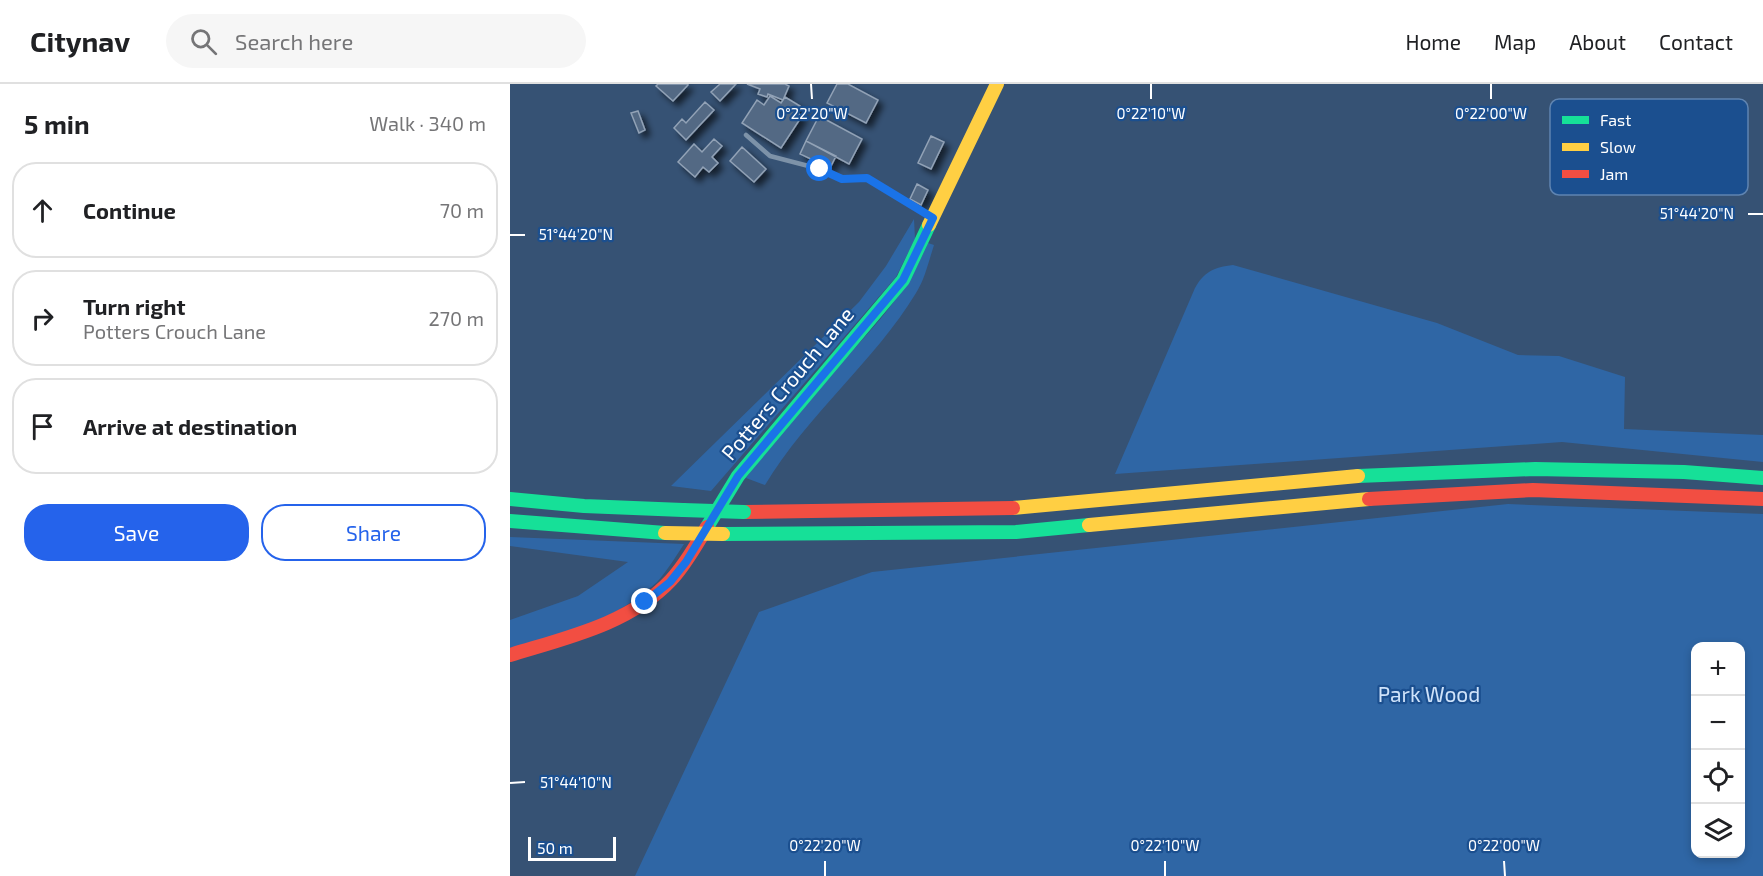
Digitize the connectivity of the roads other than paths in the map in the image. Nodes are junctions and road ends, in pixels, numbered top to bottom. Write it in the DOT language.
graph roads {
  1 [pos="997,84"];
  2 [pos="746,135"];
  3 [pos="933,218"];
  4 [pos="1763,478"];
  5 [pos="510,499"];
  6 [pos="1763,499"];
  7 [pos="510,521"];
  8 [pos="510,655"];
  1 -- 3 [label="main road, Potters Crouch Lane"];
  2 -- 3 [label="lane"];
  3 -- 8 [label="main road, Potters Crouch Lane"];
  4 -- 5 [label="main road, bridge"];
  6 -- 7 [label="main road, bridge"];
}
